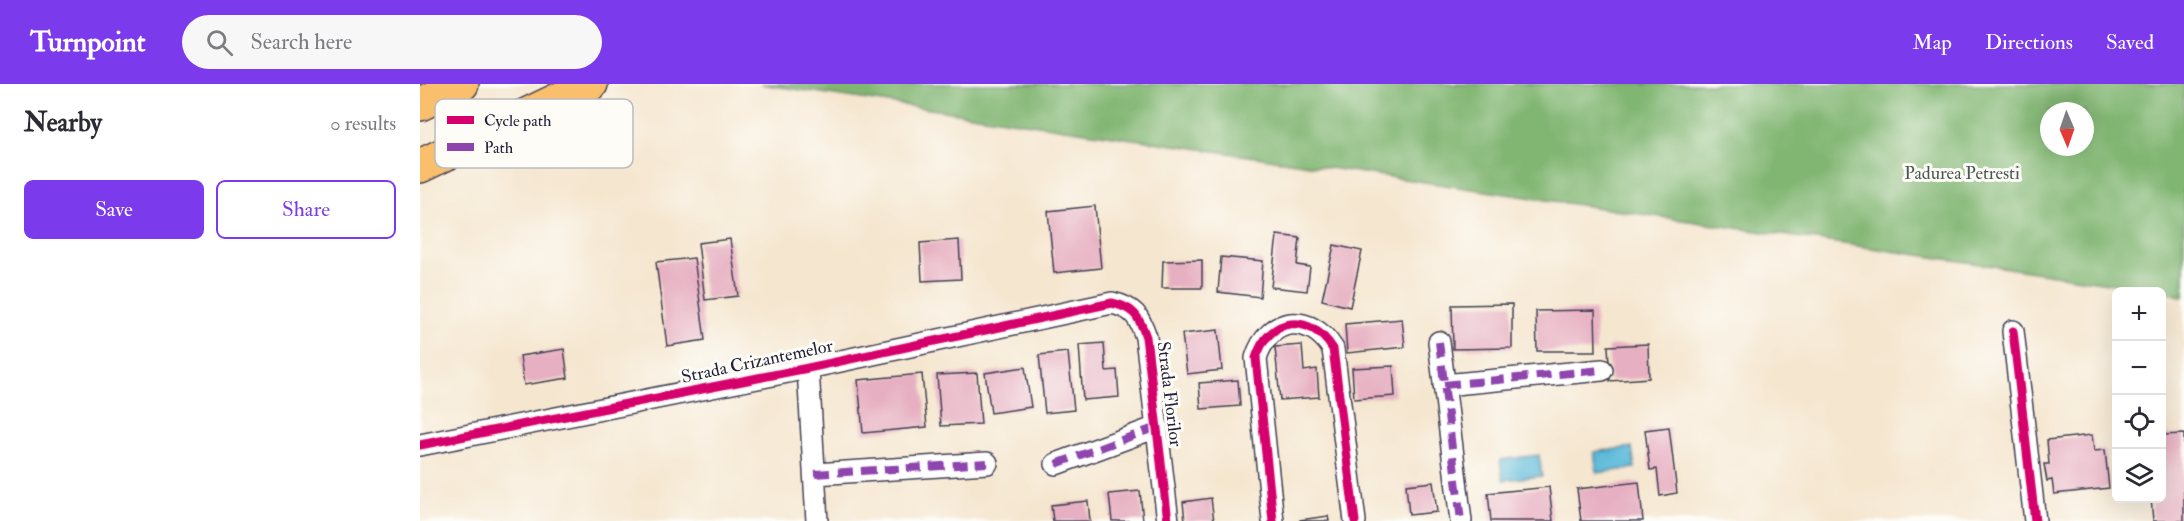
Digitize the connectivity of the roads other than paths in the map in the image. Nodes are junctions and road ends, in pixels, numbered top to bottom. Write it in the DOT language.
graph roads {
  1 [pos="462,84"];
  2 [pos="591,84"];
  3 [pos="560,99"];
  4 [pos="420,104"];
  5 [pos="435,159"];
  6 [pos="420,166"];
  7 [pos="1099,304"];
  8 [pos="2013,331"];
  9 [pos="1439,342"];
  10 [pos="808,368"];
  11 [pos="1602,370"];
  12 [pos="1444,385"];
  13 [pos="1157,427"];
  14 [pos="420,445"];
  15 [pos="987,463"];
  16 [pos="1056,464"];
  17 [pos="815,474"];
  18 [pos="817,521"];
  19 [pos="1168,521"];
  20 [pos="1273,521"];
  21 [pos="1355,521"];
  22 [pos="1461,521"];
  23 [pos="2035,521"];
  1 -- 4 [label="highway"];
  2 -- 3 [label="highway"];
  5 -- 6 [label="highway"];
  7 -- 10 [label="street, Strada Crizantemelor"];
  7 -- 13 [label="street, Strada Florilor"];
  8 -- 23 [label="street"];
  9 -- 12 [label="street"];
  10 -- 14 [label="street, Strada Crizantemelor"];
  10 -- 17 [label="street"];
  11 -- 12 [label="street"];
  12 -- 22 [label="street"];
  13 -- 16 [label="street"];
  13 -- 19 [label="street, Strada Florilor"];
  15 -- 17 [label="street"];
  17 -- 18 [label="street"];
  20 -- 21 [label="street"];
}
